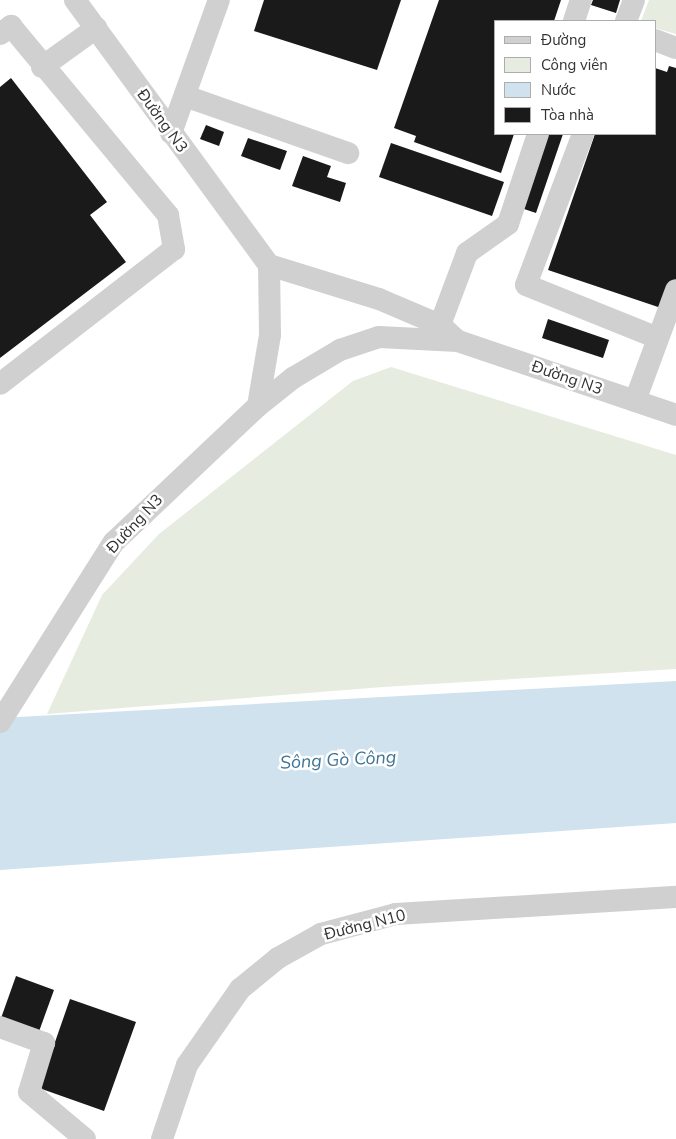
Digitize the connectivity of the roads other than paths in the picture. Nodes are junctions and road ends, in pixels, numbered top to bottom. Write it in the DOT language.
graph roads {
  1 [pos="76,0"];
  2 [pos="220,0"];
  3 [pos="581,0"];
  4 [pos="634,0"];
  5 [pos="574,20"];
  6 [pos="626,20"];
  7 [pos="96,28"];
  8 [pos="5,30"];
  9 [pos="656,40"];
  10 [pos="676,48"];
  11 [pos="42,67"];
  12 [pos="184,96"];
  13 [pos="171,133"];
  14 [pos="538,135"];
  15 [pos="583,135"];
  16 [pos="348,153"];
  17 [pos="269,265"];
  18 [pos="676,290"];
  19 [pos="440,325"];
  20 [pos="658,338"];
  21 [pos="458,341"];
  22 [pos="0,384"];
  23 [pos="635,401"];
  24 [pos="258,406"];
  25 [pos="676,415"];
  26 [pos="0,722"];
  27 [pos="676,897"];
  28 [pos="0,1027"];
  29 [pos="85,1139"];
  30 [pos="162,1139"];
  1 -- 7 [label="street, Đường N3"];
  2 -- 12 [label="street"];
  3 -- 5 [label="street"];
  4 -- 6 [label="street"];
  7 -- 11 [label="street"];
  7 -- 13 [label="street, Đường N3"];
  8 -- 11 [label="street"];
  9 -- 10 [label="street"];
  11 -- 22 [label="street"];
  12 -- 13 [label="street"];
  12 -- 16 [label="street"];
  13 -- 17 [label="street, Đường N3"];
  14 -- 19 [label="street"];
  15 -- 20 [label="street"];
  17 -- 19 [label="street, Đường N3"];
  17 -- 24 [label="street"];
  18 -- 20 [label="street"];
  19 -- 21 [label="street, Đường N3"];
  20 -- 23 [label="street"];
  21 -- 23 [label="street, Đường N3"];
  21 -- 24 [label="street, Đường N3"];
  23 -- 25 [label="street, Đường N3"];
  24 -- 26 [label="street, Đường N3"];
  27 -- 30 [label="street, Đường N10"];
  28 -- 29 [label="street"];
}
